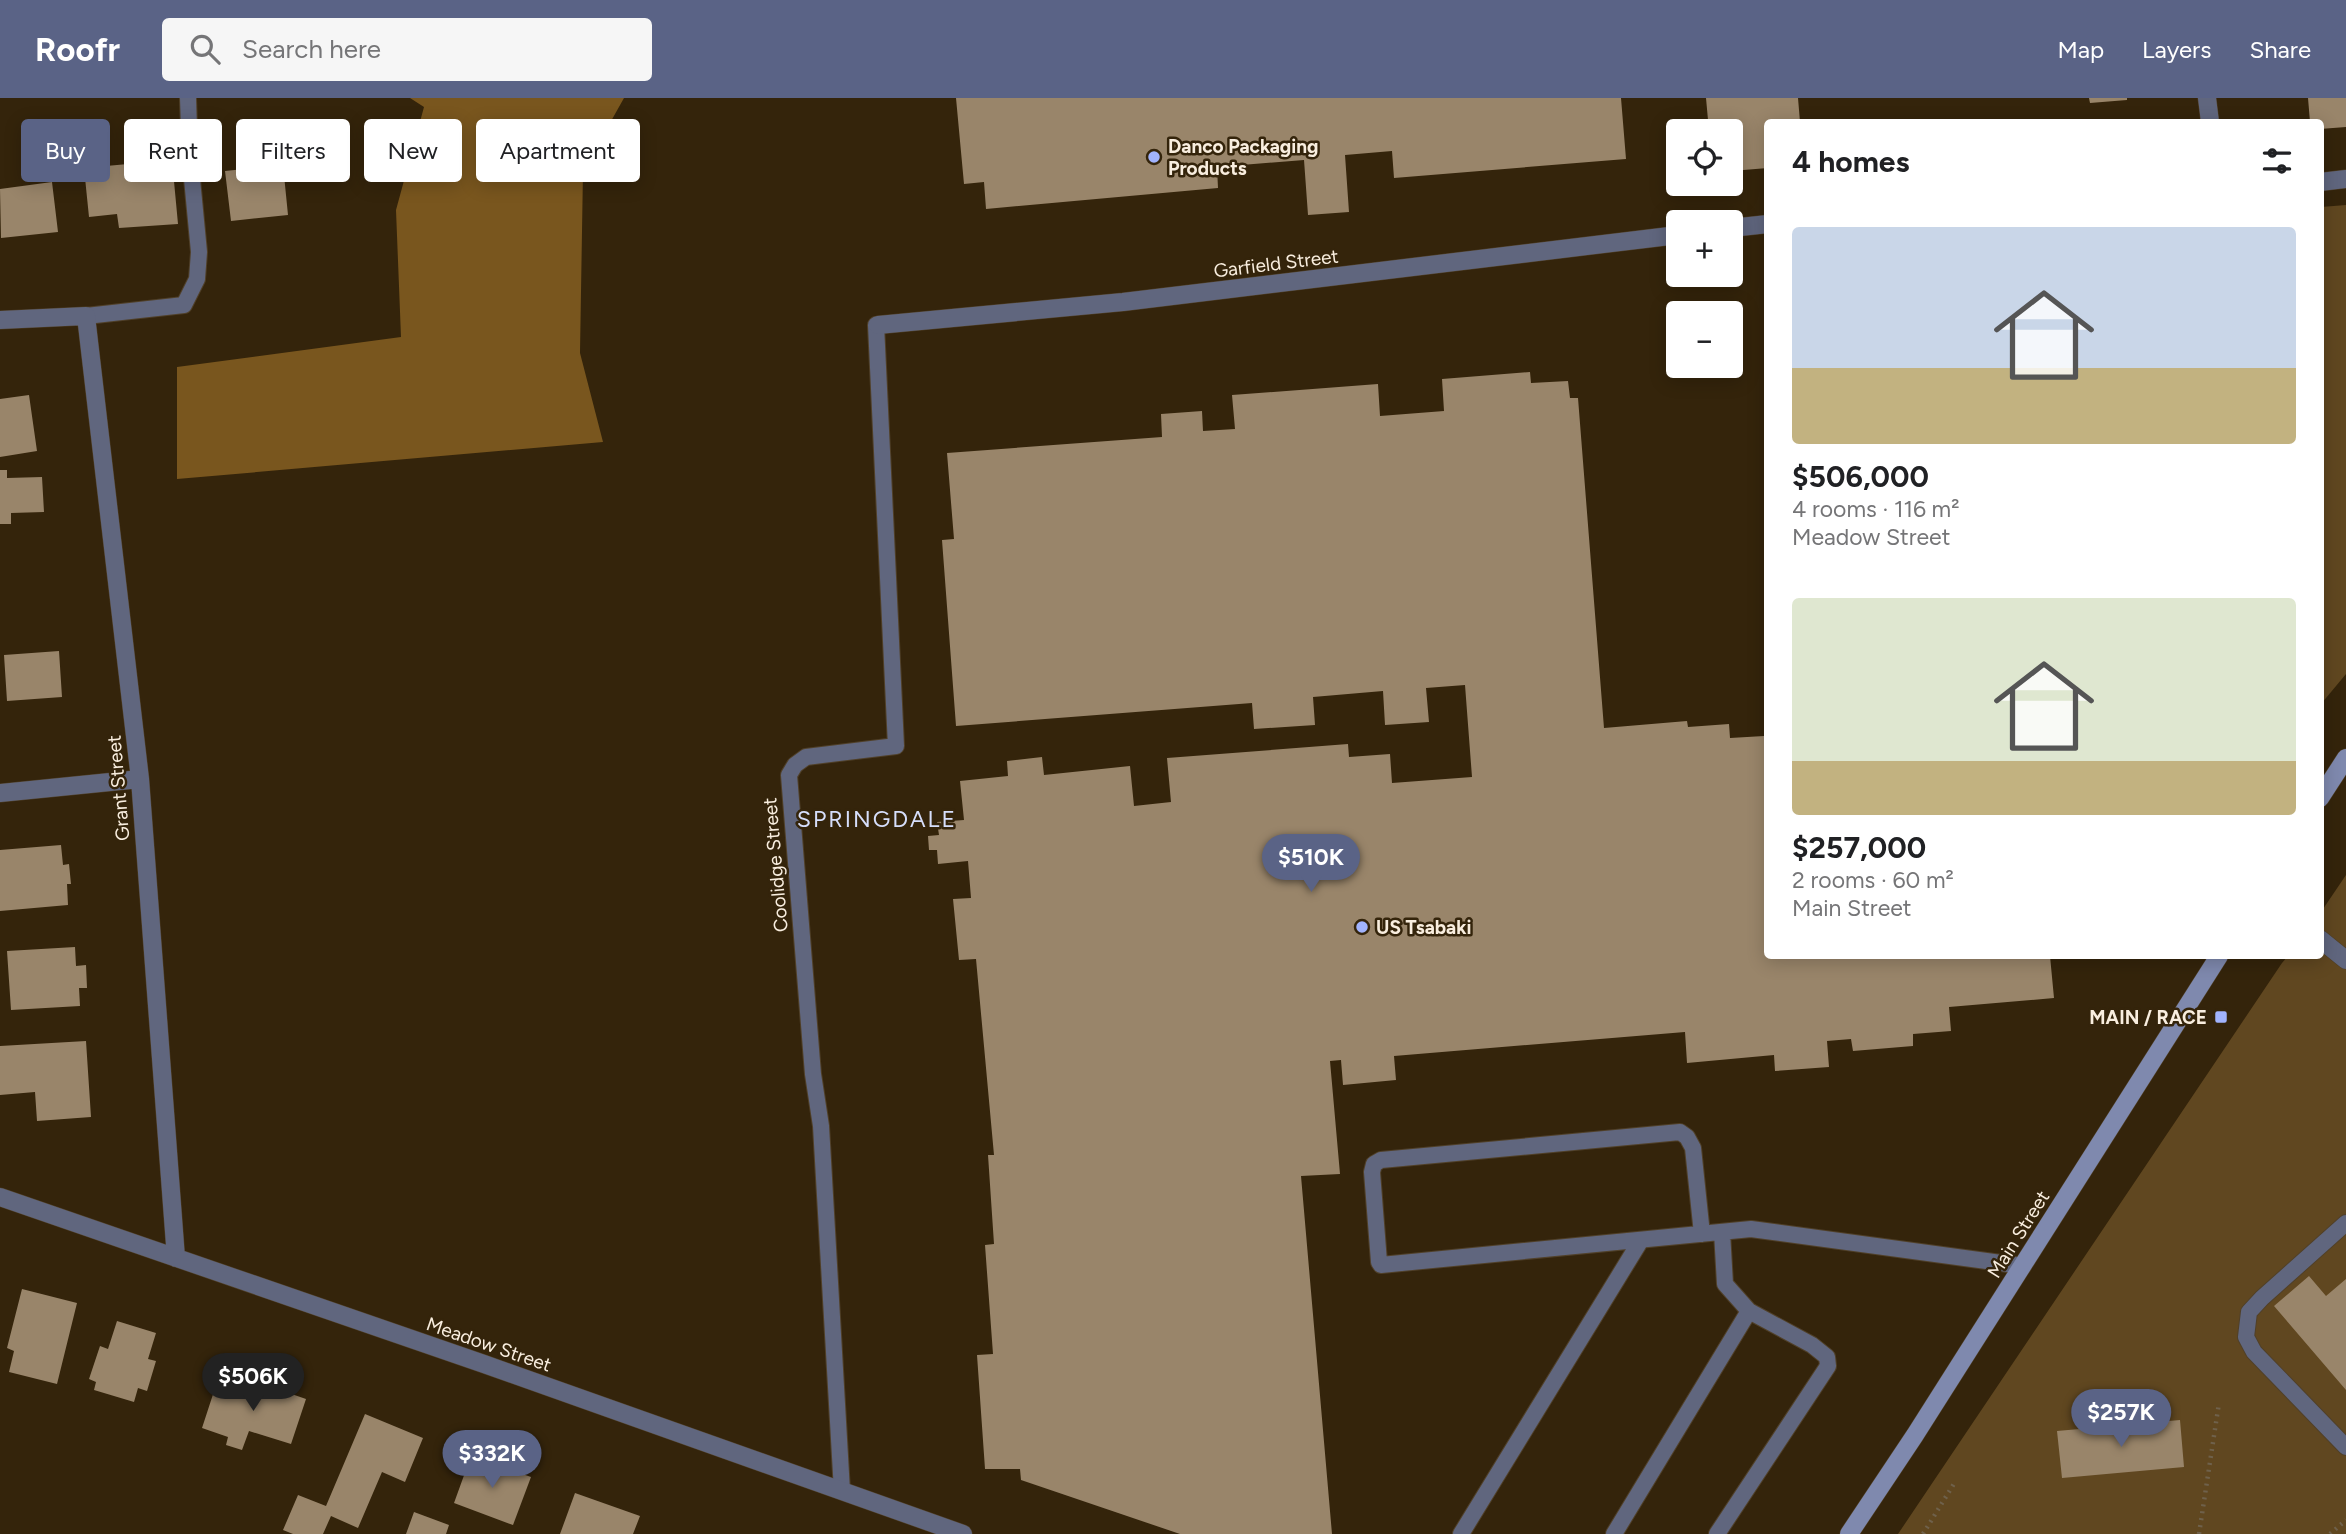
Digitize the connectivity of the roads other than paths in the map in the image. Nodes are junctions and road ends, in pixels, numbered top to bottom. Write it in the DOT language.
graph roads {
  1 [pos="188,98"];
  2 [pos="2207,98"];
  3 [pos="2210,119"];
  4 [pos="2346,179"];
  5 [pos="2324,181"];
  6 [pos="1764,224"];
  7 [pos="1743,227"];
  8 [pos="1666,235"];
  9 [pos="86,316"];
  10 [pos="0,320"];
  11 [pos="878,325"];
  12 [pos="2346,758"];
  13 [pos="140,779"];
  14 [pos="2324,792"];
  15 [pos="0,793"];
  16 [pos="2324,942"];
  17 [pos="2218,959"];
  18 [pos="2346,960"];
  19 [pos="0,1197"];
  20 [pos="2346,1223"];
  21 [pos="1722,1232"];
  22 [pos="1702,1234"];
  23 [pos="1641,1240"];
  24 [pos="176,1258"];
  25 [pos="2023,1266"];
  26 [pos="1749,1311"];
  27 [pos="2346,1447"];
  28 [pos="842,1491"];
  29 [pos="963,1534"];
  30 [pos="1461,1534"];
  31 [pos="1614,1534"];
  32 [pos="1717,1534"];
  33 [pos="1849,1534"];
  1 -- 9 [label="lane"];
  2 -- 3 [label="street"];
  4 -- 5 [label="street"];
  6 -- 7 [label="street"];
  8 -- 11 [label="street, Garfield Street"];
  9 -- 10 [label="street"];
  9 -- 13 [label="street, Grant Street"];
  11 -- 28 [label="lane, Coolidge Street"];
  12 -- 14 [label="main road"];
  13 -- 15 [label="street"];
  13 -- 24 [label="street, Grant Street"];
  16 -- 18 [label="street"];
  17 -- 25 [label="main road, Main Street"];
  19 -- 24 [label="street, Meadow Street"];
  20 -- 27 [label="lane"];
  21 -- 22 [label="lane"];
  21 -- 25 [label="lane"];
  21 -- 26 [label="lane"];
  22 -- 23 [label="lane"];
  22 -- 23 [label="lane"];
  23 -- 30 [label="lane"];
  24 -- 28 [label="street, Meadow Street"];
  25 -- 33 [label="main road, Main Street"];
  26 -- 31 [label="lane"];
  26 -- 32 [label="lane"];
  28 -- 29 [label="street, Meadow Street"];
}
